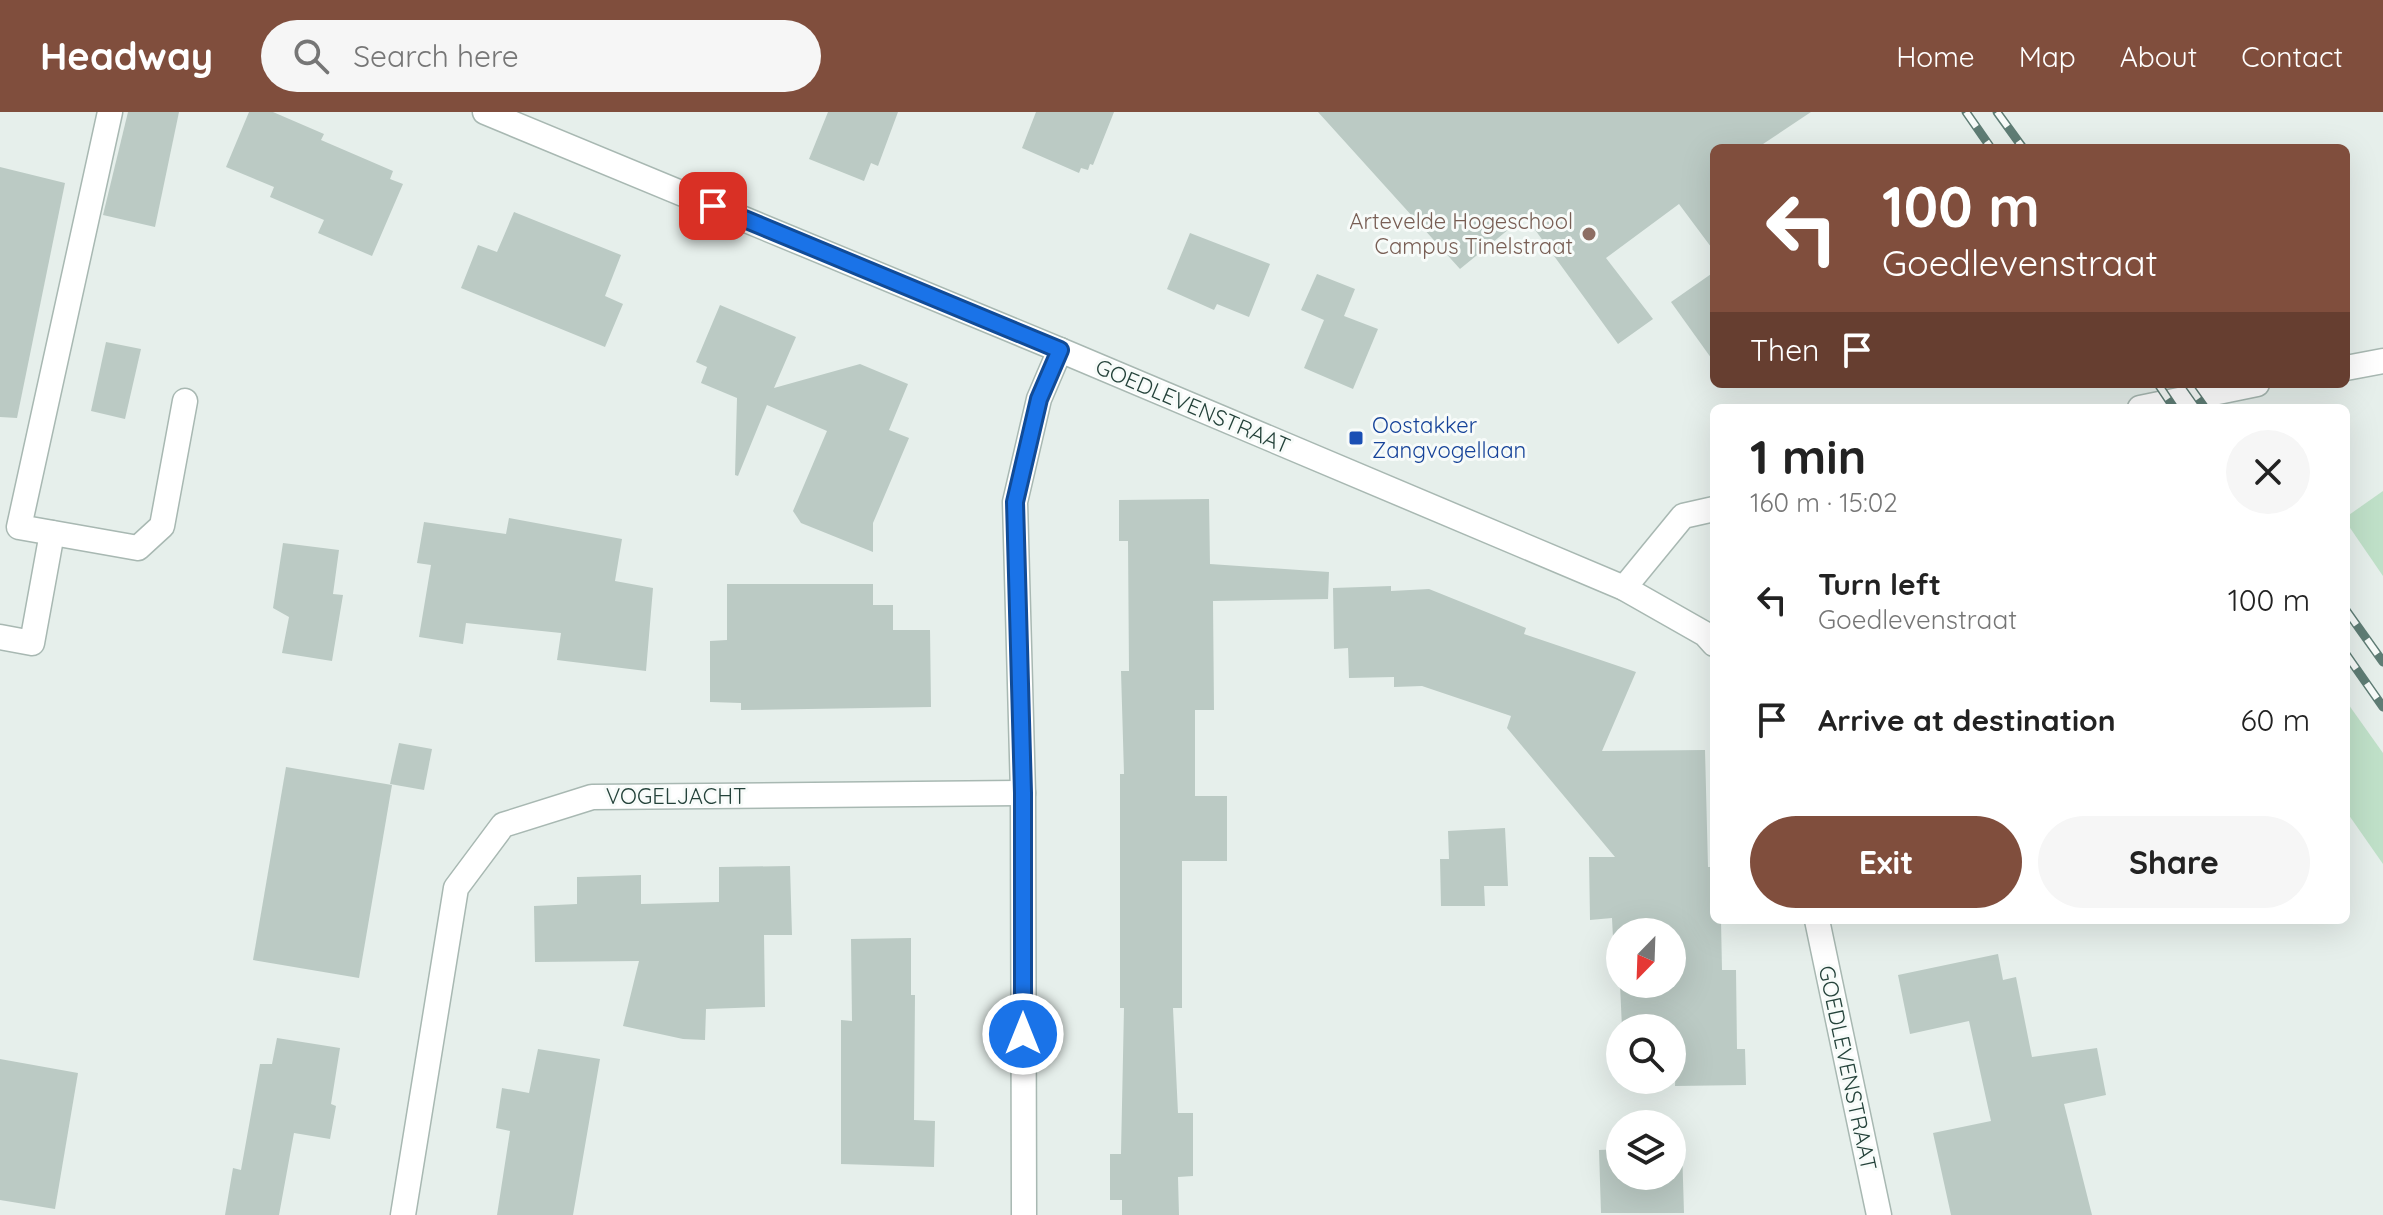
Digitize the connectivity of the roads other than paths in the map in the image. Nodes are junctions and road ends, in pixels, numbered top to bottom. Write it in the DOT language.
graph roads {
  1 [pos="110,112"];
  2 [pos="485,112"];
  3 [pos="1060,350"];
  4 [pos="2383,361"];
  5 [pos="2350,367"];
  6 [pos="2238,388"];
  7 [pos="185,401"];
  8 [pos="2160,404"];
  9 [pos="1710,510"];
  10 [pos="52,533"];
  11 [pos="1624,588"];
  12 [pos="0,637"];
  13 [pos="1710,640"];
  14 [pos="1023,793"];
  15 [pos="1818,924"];
  16 [pos="403,1215"];
  17 [pos="1024,1215"];
  18 [pos="1879,1215"];
  1 -- 10 [label="street"];
  2 -- 3 [label="street, GOEDLEVENSTRAAT"];
  3 -- 11 [label="street, GOEDLEVENSTRAAT"];
  3 -- 14 [label="street"];
  4 -- 5 [label="street"];
  6 -- 8 [label="street"];
  7 -- 10 [label="street"];
  9 -- 11 [label="street"];
  10 -- 12 [label="street"];
  11 -- 13 [label="street, GOEDLEVENSTRAAT"];
  14 -- 16 [label="street, VOGELJACHT"];
  14 -- 17 [label="street"];
  15 -- 18 [label="street, GOEDLEVENSTRAAT"];
}
